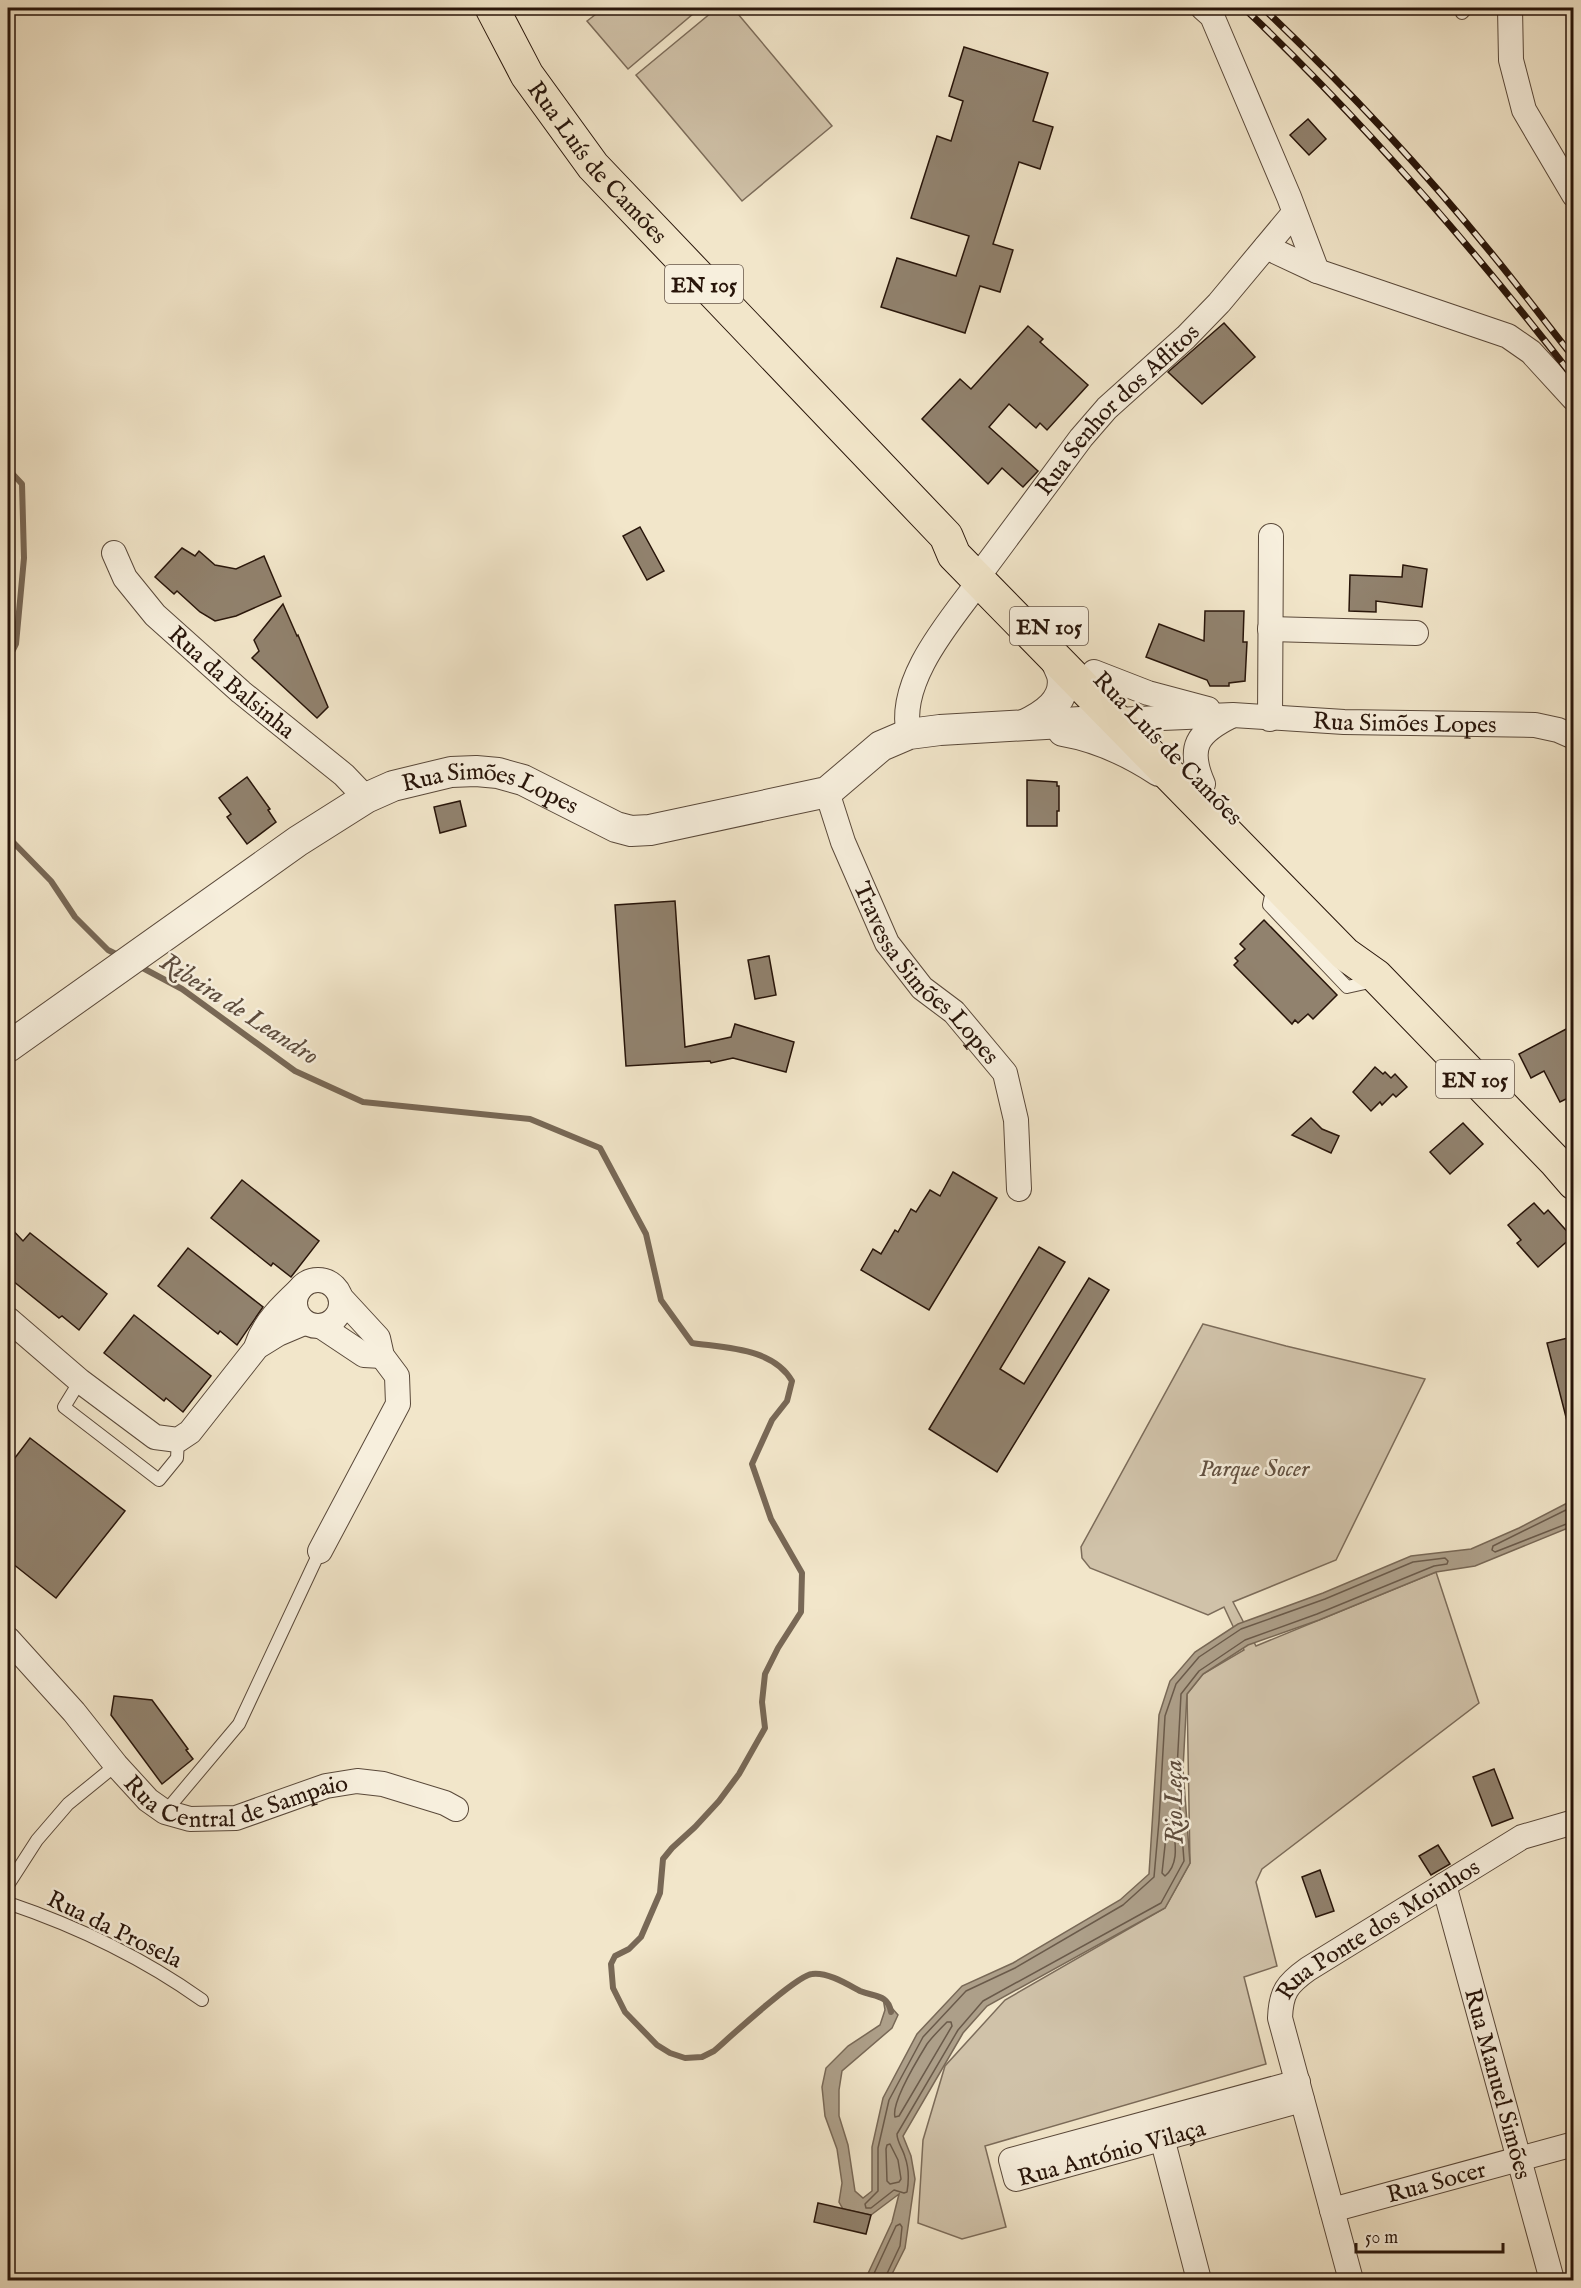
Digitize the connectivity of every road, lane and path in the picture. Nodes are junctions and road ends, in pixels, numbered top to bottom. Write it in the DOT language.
graph roads {
  1 [pos="492,8"];
  2 [pos="1203,8"];
  3 [pos="1510,8"];
  4 [pos="1574,195"];
  5 [pos="1294,213"];
  6 [pos="1266,247"];
  7 [pos="1317,271"];
  8 [pos="1574,399"];
  9 [pos="1271,536"];
  10 [pos="114,553"];
  11 [pos="979,579"];
  12 [pos="1270,628"];
  13 [pos="1416,633"];
  14 [pos="1054,657"];
  15 [pos="1124,715"];
  16 [pos="1233,715"];
  17 [pos="1270,719"];
  18 [pos="1024,725"];
  19 [pos="909,734"];
  20 [pos="1574,737"];
  21 [pos="1190,783"];
  22 [pos="826,792"];
  23 [pos="366,798"];
  24 [pos="1356,944"];
  25 [pos="1377,978"];
  26 [pos="8,1047"];
  27 [pos="1574,1183"];
  28 [pos="1019,1189"];
  29 [pos="299,1290"];
  30 [pos="342,1299"];
  31 [pos="8,1319"];
  32 [pos="313,1325"];
  33 [pos="257,1347"];
  34 [pos="382,1356"];
  35 [pos="80,1381"];
  36 [pos="178,1440"];
  37 [pos="320,1551"];
  38 [pos="8,1639"];
  39 [pos="117,1765"];
  40 [pos="456,1809"];
  41 [pos="165,1812"];
  42 [pos="1574,1822"];
  43 [pos="8,1885"];
  44 [pos="1444,1885"];
  45 [pos="8,1903"];
  46 [pos="202,2000"];
  47 [pos="1300,2091"];
  48 [pos="1162,2138"];
  49 [pos="1574,2145"];
  50 [pos="1520,2159"];
  51 [pos="1332,2210"];
  52 [pos="1199,2280"];
  53 [pos="1351,2280"];
  54 [pos="1552,2280"];
  1 -- 11 [label="main road, Rua Luís de Camões / EN 105"];
  2 -- 5 [label="street"];
  3 -- 4 [label="street"];
  5 -- 6 [label="street, Rua Senhor dos Aflitos"];
  5 -- 7 [label="street"];
  6 -- 7 [label="street"];
  6 -- 11 [label="street, Rua Senhor dos Aflitos"];
  7 -- 8 [label="street"];
  9 -- 12 [label="street"];
  10 -- 23 [label="street, Rua da Balsinha"];
  11 -- 14 [label="main road, Rua Luís de Camões / EN 105"];
  11 -- 15 [label="main road, Rua Luís de Camões / EN 105"];
  11 -- 19 [label="street, Rua Senhor dos Aflitos"];
  12 -- 13 [label="street"];
  12 -- 17 [label="street"];
  14 -- 15 [label="main road, Rua Luís de Camões / EN 105"];
  14 -- 18 [label="street, Rua Simões Lopes"];
  15 -- 16 [label="street, Rua Simões Lopes"];
  15 -- 16 [label="street, Rua Simões Lopes"];
  15 -- 18 [label="street, Rua Simões Lopes"];
  15 -- 21 [label="main road, Rua Luís de Camões / EN 105"];
  15 -- 24 [label="street"];
  16 -- 17 [label="street, Rua Simões Lopes"];
  16 -- 21 [label="street"];
  17 -- 20 [label="street, Rua Simões Lopes"];
  18 -- 19 [label="street, Rua Simões Lopes"];
  18 -- 21 [label="street, Rua Simões Lopes"];
  19 -- 22 [label="street, Rua Simões Lopes"];
  21 -- 24 [label="main road, Rua Luís de Camões / EN 105"];
  21 -- 25 [label="main road, Rua Luís de Camões / EN 105"];
  22 -- 23 [label="street, Rua Simões Lopes"];
  22 -- 28 [label="street, Travessa Simões Lopes"];
  23 -- 26 [label="street, Rua Simões Lopes"];
  24 -- 25 [label="main road, Rua Luís de Camões / EN 105"];
  25 -- 27 [label="main road, Rua Luís de Camões / EN 105"];
  29 -- 30 [label="street"];
  29 -- 32 [label="street"];
  29 -- 33 [label="street"];
  30 -- 32 [label="street"];
  30 -- 34 [label="street"];
  31 -- 35 [label="street"];
  32 -- 33 [label="street"];
  32 -- 34 [label="street"];
  33 -- 36 [label="street"];
  34 -- 37 [label="street"];
  35 -- 36 [label="street"];
  35 -- 36 [label="lane"];
  37 -- 41 [label="lane"];
  38 -- 39 [label="street, Rua Central de Sampaio"];
  39 -- 41 [label="street, Rua Central de Sampaio"];
  39 -- 43 [label="lane"];
  40 -- 41 [label="street, Rua Central de Sampaio"];
  42 -- 44 [label="street, Rua Ponte dos Moinhos"];
  44 -- 47 [label="street, Rua Ponte dos Moinhos"];
  44 -- 50 [label="street, Rua Manuel Simões"];
  45 -- 46 [label="lane, Rua da Prosela"];
  47 -- 48 [label="street, Rua António Vilaça"];
  47 -- 48 [label="street, Rua António Vilaça"];
  47 -- 51 [label="street, Rua Ponte dos Moinhos"];
  48 -- 52 [label="street"];
  49 -- 50 [label="street, Rua Socer"];
  50 -- 51 [label="street, Rua Socer"];
  50 -- 54 [label="street, Rua Manuel Simões"];
  51 -- 53 [label="street, Rua Ponte dos Moinhos"];
}
